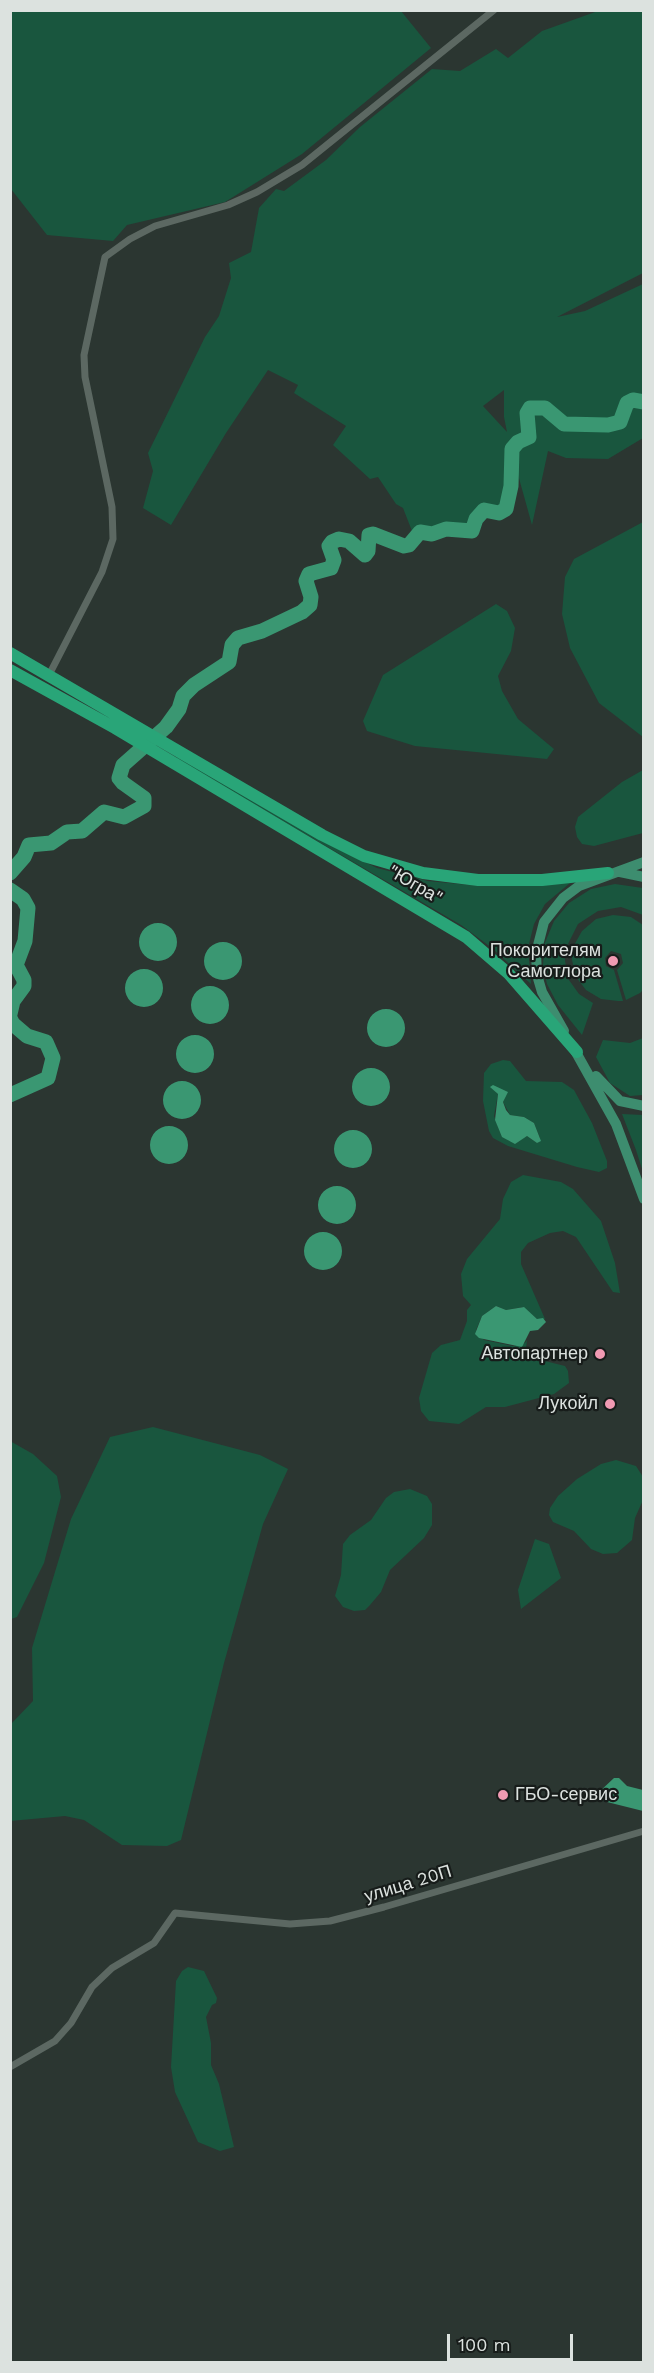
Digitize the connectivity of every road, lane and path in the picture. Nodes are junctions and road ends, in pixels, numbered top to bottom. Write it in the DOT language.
graph roads {
  1 [pos="494,10"];
  2 [pos="10,653"];
  3 [pos="10,670"];
  4 [pos="49,675"];
  5 [pos="644,862"];
  6 [pos="608,873"];
  7 [pos="644,877"];
  8 [pos="577,1052"];
  9 [pos="644,1106"];
  10 [pos="644,1200"];
  11 [pos="644,1831"];
  12 [pos="10,2067"];
  1 -- 4 [label="street"];
  2 -- 4 [label="highway"];
  3 -- 8 [label="highway, \"Югра\""];
  4 -- 6 [label="highway, \"Югра\""];
  5 -- 6 [label="main road"];
  6 -- 7 [label="main road"];
  6 -- 8 [label="main road"];
  8 -- 9 [label="main road"];
  8 -- 10 [label="main road"];
  11 -- 12 [label="street, улица 20П"];
}
